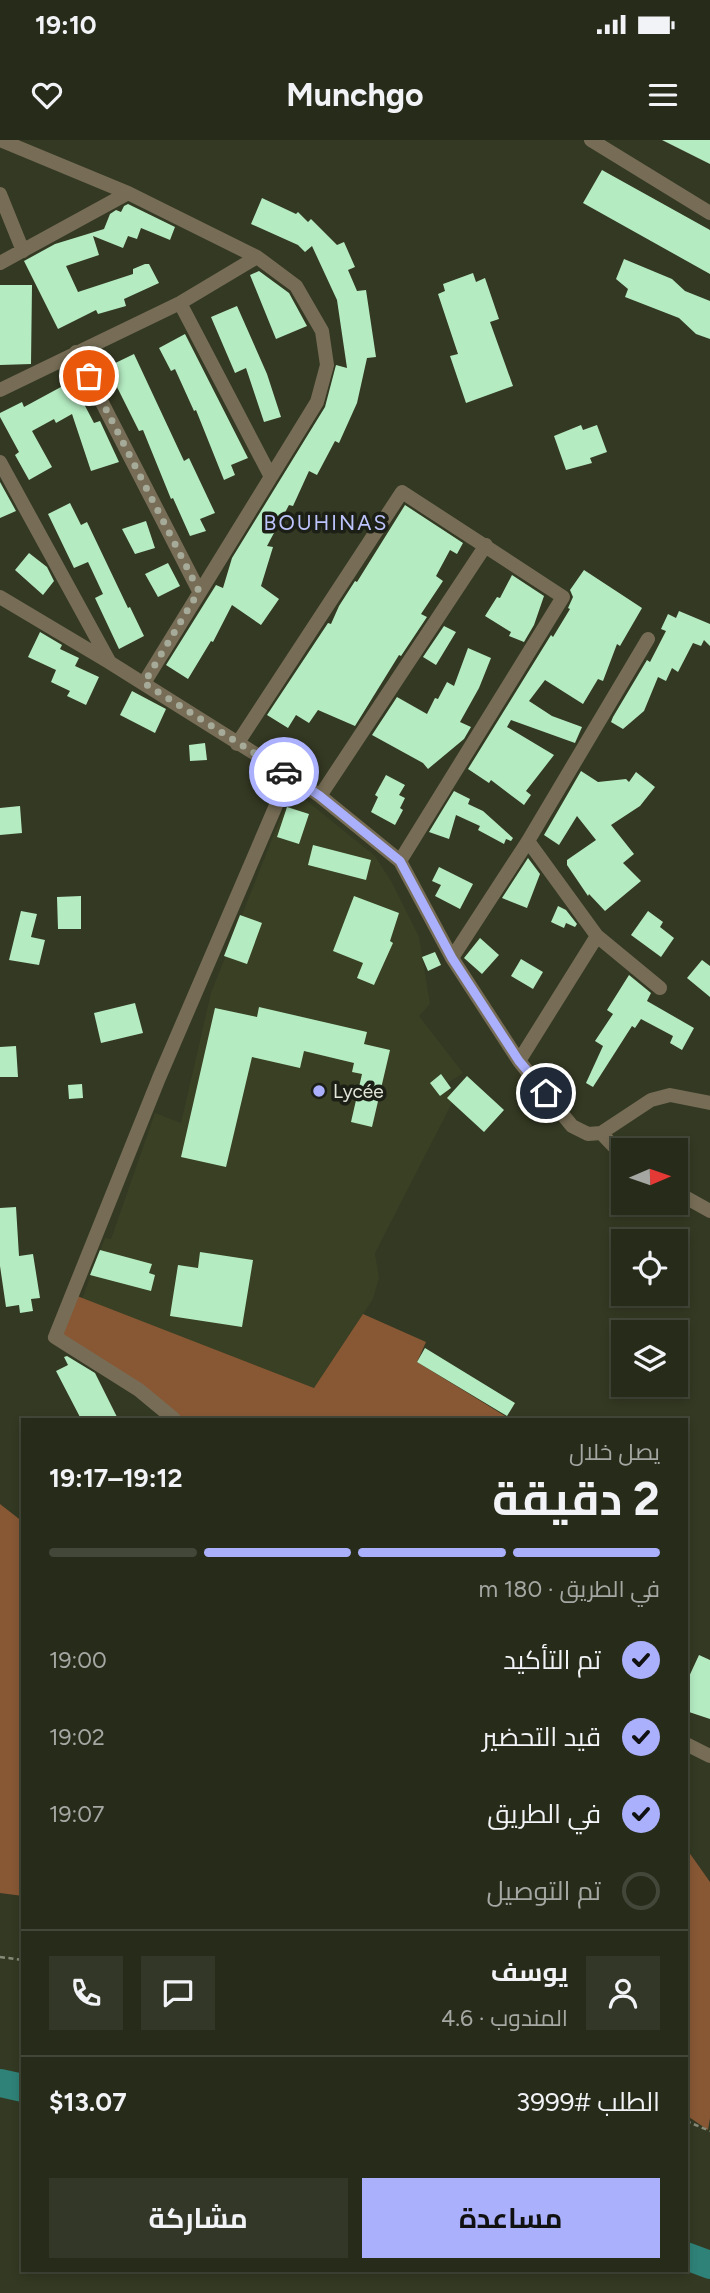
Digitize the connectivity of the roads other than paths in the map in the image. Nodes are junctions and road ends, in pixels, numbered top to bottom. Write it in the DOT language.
graph roads {
  1 [pos="0,140"];
  2 [pos="591,140"];
  3 [pos="128,193"];
  4 [pos="0,194"];
  5 [pos="710,213"];
  6 [pos="23,251"];
  7 [pos="257,257"];
  8 [pos="0,263"];
  9 [pos="180,303"];
  10 [pos="76,352"];
  11 [pos="0,390"];
  12 [pos="0,463"];
  13 [pos="271,477"];
  14 [pos="486,545"];
  15 [pos="199,591"];
  16 [pos="0,597"];
  17 [pos="648,639"];
  18 [pos="109,662"];
  19 [pos="144,683"];
  20 [pos="237,744"];
  21 [pos="289,775"];
  22 [pos="320,796"];
  23 [pos="528,841"];
  24 [pos="400,861"];
  25 [pos="597,936"];
  26 [pos="452,958"];
  27 [pos="660,988"];
  28 [pos="519,1061"];
  29 [pos="710,1103"];
  30 [pos="601,1133"];
  31 [pos="611,1143"];
  32 [pos="688,1199"];
  33 [pos="710,1211"];
  34 [pos="173,1418"];
  35 [pos="688,1745"];
  36 [pos="710,1756"];
  1 -- 3 [label="street"];
  2 -- 5 [label="street"];
  3 -- 6 [label="street"];
  3 -- 7 [label="street"];
  4 -- 6 [label="street"];
  6 -- 8 [label="street"];
  7 -- 9 [label="street"];
  7 -- 13 [label="street"];
  9 -- 10 [label="street"];
  9 -- 13 [label="street"];
  10 -- 11 [label="street"];
  10 -- 15 [label="street"];
  12 -- 18 [label="street"];
  13 -- 15 [label="street"];
  14 -- 20 [label="street"];
  14 -- 22 [label="street"];
  14 -- 24 [label="street"];
  15 -- 19 [label="street"];
  16 -- 18 [label="street"];
  17 -- 23 [label="street"];
  18 -- 19 [label="street"];
  19 -- 20 [label="street"];
  20 -- 21 [label="street"];
  21 -- 22 [label="street"];
  21 -- 34 [label="street"];
  22 -- 24 [label="street"];
  23 -- 25 [label="street"];
  23 -- 26 [label="street"];
  24 -- 26 [label="street"];
  25 -- 27 [label="street"];
  25 -- 28 [label="street"];
  26 -- 28 [label="street"];
  28 -- 30 [label="street"];
  29 -- 30 [label="street"];
  30 -- 31 [label="street"];
  32 -- 33 [label="street"];
  35 -- 36 [label="street"];
}
